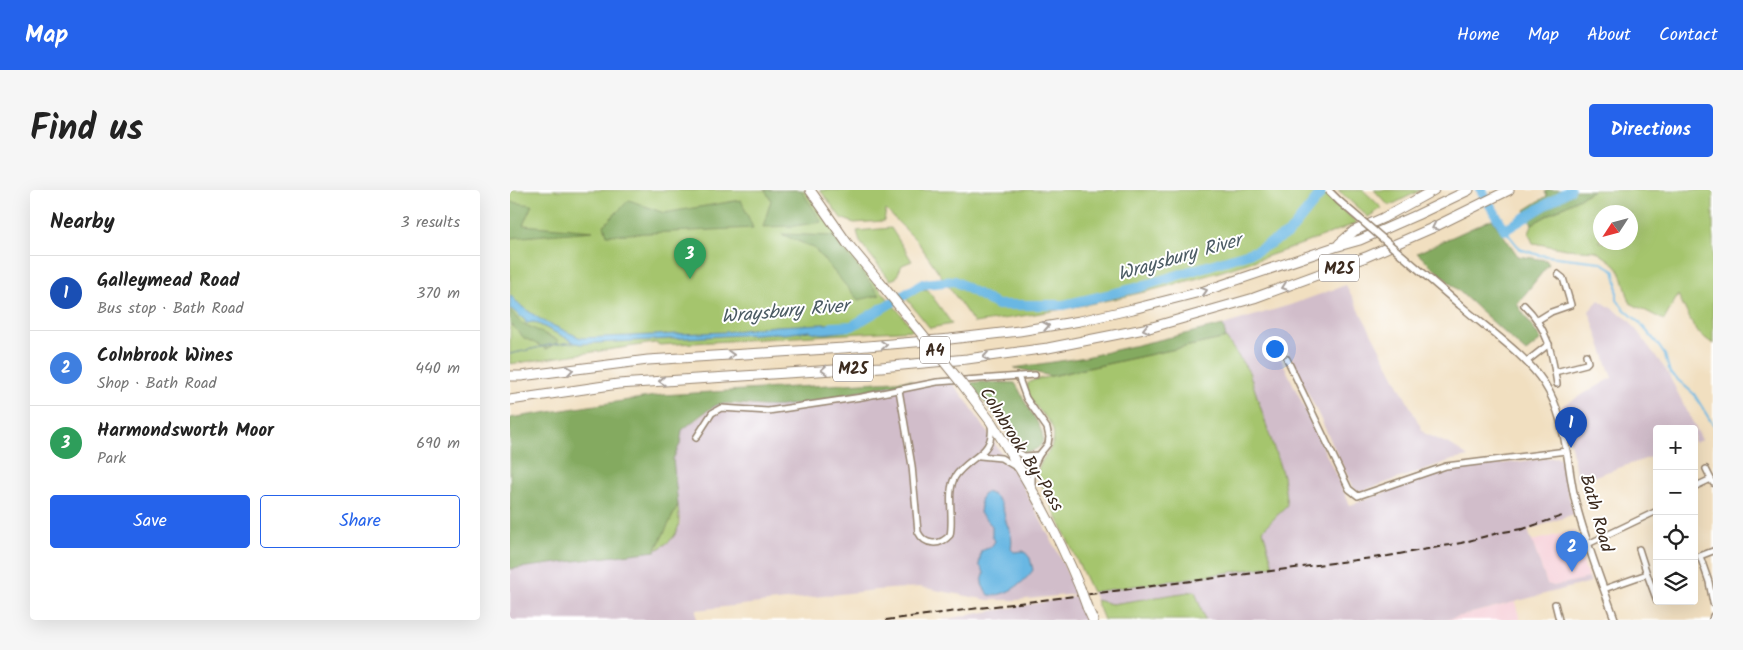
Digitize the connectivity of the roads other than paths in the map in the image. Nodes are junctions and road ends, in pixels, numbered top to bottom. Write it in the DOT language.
graph roads {
  1 [pos="810,190"];
  2 [pos="1328,190"];
  3 [pos="1434,190"];
  4 [pos="1469,190"];
  5 [pos="1509,190"];
  6 [pos="1335,247"];
  7 [pos="1558,274"];
  8 [pos="1524,305"];
  9 [pos="1538,320"];
  10 [pos="1549,344"];
  11 [pos="1586,355"];
  12 [pos="1287,359"];
  13 [pos="1526,362"];
  14 [pos="1555,372"];
  15 [pos="1035,375"];
  16 [pos="510,376"];
  17 [pos="521,376"];
  18 [pos="1018,376"];
  19 [pos="510,381"];
  20 [pos="1557,384"];
  21 [pos="898,390"];
  22 [pos="510,400"];
  23 [pos="990,422"];
  24 [pos="696,438"];
  25 [pos="1005,444"];
  26 [pos="1566,451"];
  27 [pos="1039,455"];
  28 [pos="980,456"];
  29 [pos="1706,469"];
  30 [pos="1021,470"];
  31 [pos="1712,481"];
  32 [pos="1698,486"];
  33 [pos="1033,491"];
  34 [pos="1653,513"];
  35 [pos="1588,544"];
  36 [pos="1639,549"];
  37 [pos="1713,551"];
  38 [pos="1698,557"];
  39 [pos="1698,559"];
  40 [pos="1647,574"];
  41 [pos="1604,589"];
  42 [pos="1653,591"];
  43 [pos="1713,603"];
  44 [pos="1555,604"];
  45 [pos="1713,616"];
  46 [pos="1093,620"];
  47 [pos="1559,620"];
  48 [pos="1615,620"];
  49 [pos="1712,620"];
  1 -- 23 [label="highway, Colnbrook By-Pass / A4, bridge"];
  2 -- 13 [label="street, Bath Road, bridge"];
  3 -- 6 [label="highway, M25"];
  4 -- 6 [label="highway, M25"];
  5 -- 22 [label="highway, M25, one-way"];
  17 -- 6 [label="highway, M25, one-way"];
  7 -- 9 [label="street"];
  8 -- 9 [label="street"];
  9 -- 10 [label="street"];
  10 -- 13 [label="street"];
  10 -- 14 [label="street"];
  11 -- 14 [label="street"];
  12 -- 26 [label="street"];
  13 -- 26 [label="street, Bath Road"];
  14 -- 20 [label="street"];
  15 -- 18 [label="street"];
  16 -- 17 [label="highway"];
  17 -- 19 [label="highway, M25"];
  18 -- 21 [label="street"];
  18 -- 27 [label="street"];
  21 -- 24 [label="street"];
  21 -- 28 [label="street"];
  23 -- 25 [label="highway, Colnbrook By-Pass / A4"];
  23 -- 28 [label="street"];
  25 -- 27 [label="street"];
  25 -- 30 [label="highway, Colnbrook By-Pass / A4"];
  26 -- 35 [label="street, Bath Road"];
  27 -- 33 [label="street"];
  28 -- 30 [label="street"];
  29 -- 31 [label="street"];
  30 -- 33 [label="highway, Colnbrook By-Pass / A4"];
  31 -- 32 [label="street"];
  33 -- 46 [label="highway, Colnbrook By-Pass / A4, bridge"];
  34 -- 35 [label="street"];
  35 -- 41 [label="street, Bath Road"];
  36 -- 40 [label="street"];
  37 -- 38 [label="street"];
  39 -- 43 [label="street"];
  40 -- 41 [label="street"];
  40 -- 42 [label="street"];
  41 -- 48 [label="street, Bath Road"];
  44 -- 47 [label="street"];
  45 -- 49 [label="street"];
}
